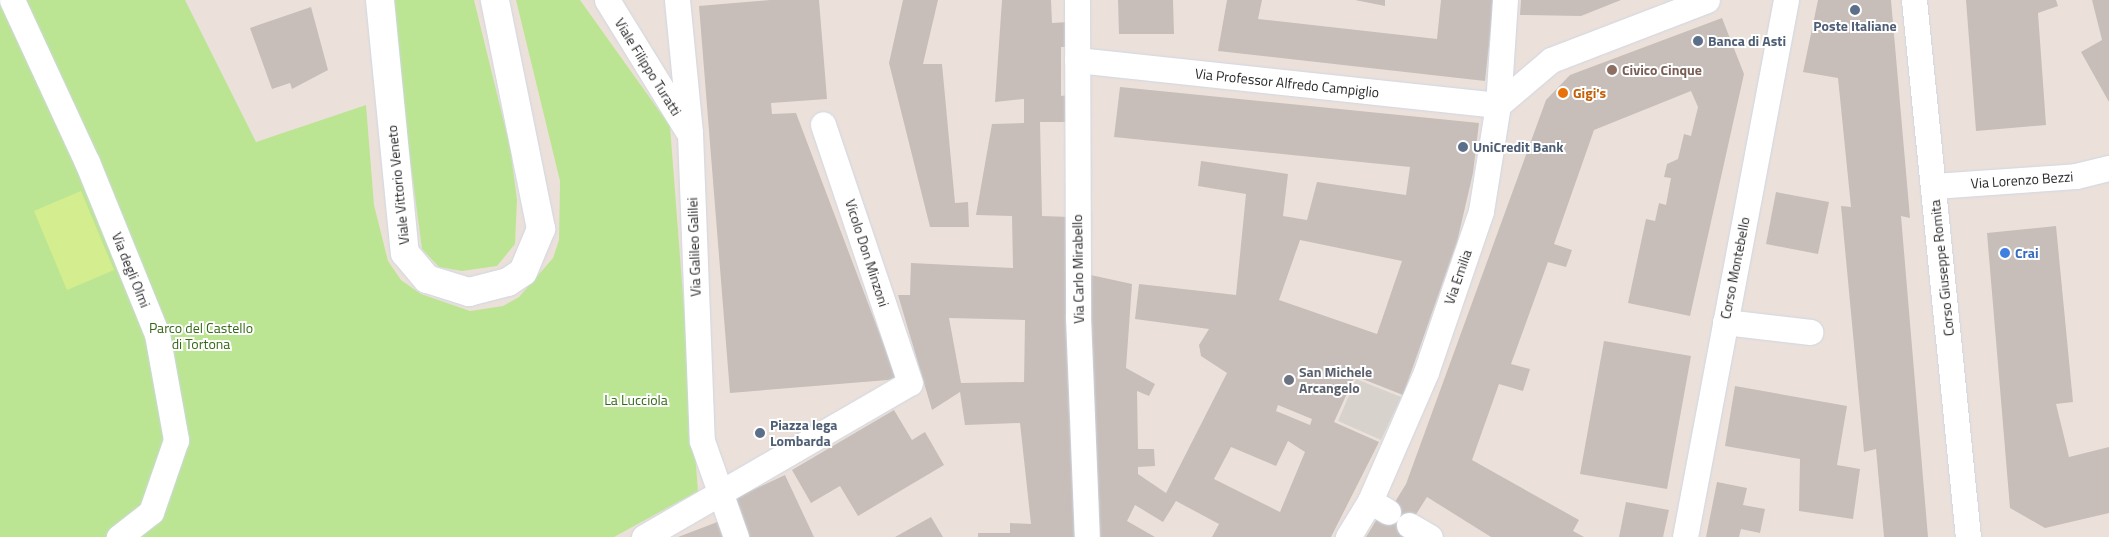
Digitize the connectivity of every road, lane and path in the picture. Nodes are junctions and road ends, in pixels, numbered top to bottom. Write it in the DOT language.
graph roads {
  1 [pos="12,0"];
  2 [pos="380,0"];
  3 [pos="495,0"];
  4 [pos="607,0"];
  5 [pos="677,0"];
  6 [pos="1077,0"];
  7 [pos="1505,0"];
  8 [pos="1707,0"];
  9 [pos="1786,0"];
  10 [pos="1914,0"];
  11 [pos="1076,60"];
  12 [pos="1498,105"];
  13 [pos="824,124"];
  14 [pos="690,134"];
  15 [pos="2109,168"];
  16 [pos="1934,186"];
  17 [pos="1725,322"];
  18 [pos="1810,332"];
  19 [pos="719,492"];
  20 [pos="119,537"];
  21 [pos="644,537"];
  22 [pos="736,537"];
  23 [pos="1087,537"];
  24 [pos="1348,537"];
  25 [pos="1685,537"];
  26 [pos="1968,537"];
  1 -- 20 [label="street, Via degli Olmi"];
  2 -- 3 [label="street, Viale Vittorio Veneto"];
  4 -- 14 [label="street, Viale Filippo Turatti"];
  5 -- 14 [label="street, Via Galileo Galilei"];
  6 -- 11 [label="street, Via Carlo Mirabello"];
  7 -- 12 [label="street, Via Emilia"];
  8 -- 12 [label="street"];
  9 -- 17 [label="street, Corso Montebello"];
  10 -- 16 [label="street, Corso Giuseppe Romita"];
  11 -- 12 [label="street, Via Professor Alfredo Campiglio"];
  11 -- 23 [label="street, Via Carlo Mirabello"];
  12 -- 24 [label="street, Via Emilia"];
  13 -- 19 [label="street, Vicolo Don Minzoni"];
  14 -- 19 [label="street, Via Galileo Galilei"];
  15 -- 16 [label="street, Via Lorenzo Bezzi"];
  16 -- 26 [label="street, Corso Giuseppe Romita"];
  17 -- 18 [label="street"];
  17 -- 25 [label="street, Corso Montebello"];
  19 -- 21 [label="street"];
  19 -- 22 [label="street, Via Galileo Galilei"];
}
